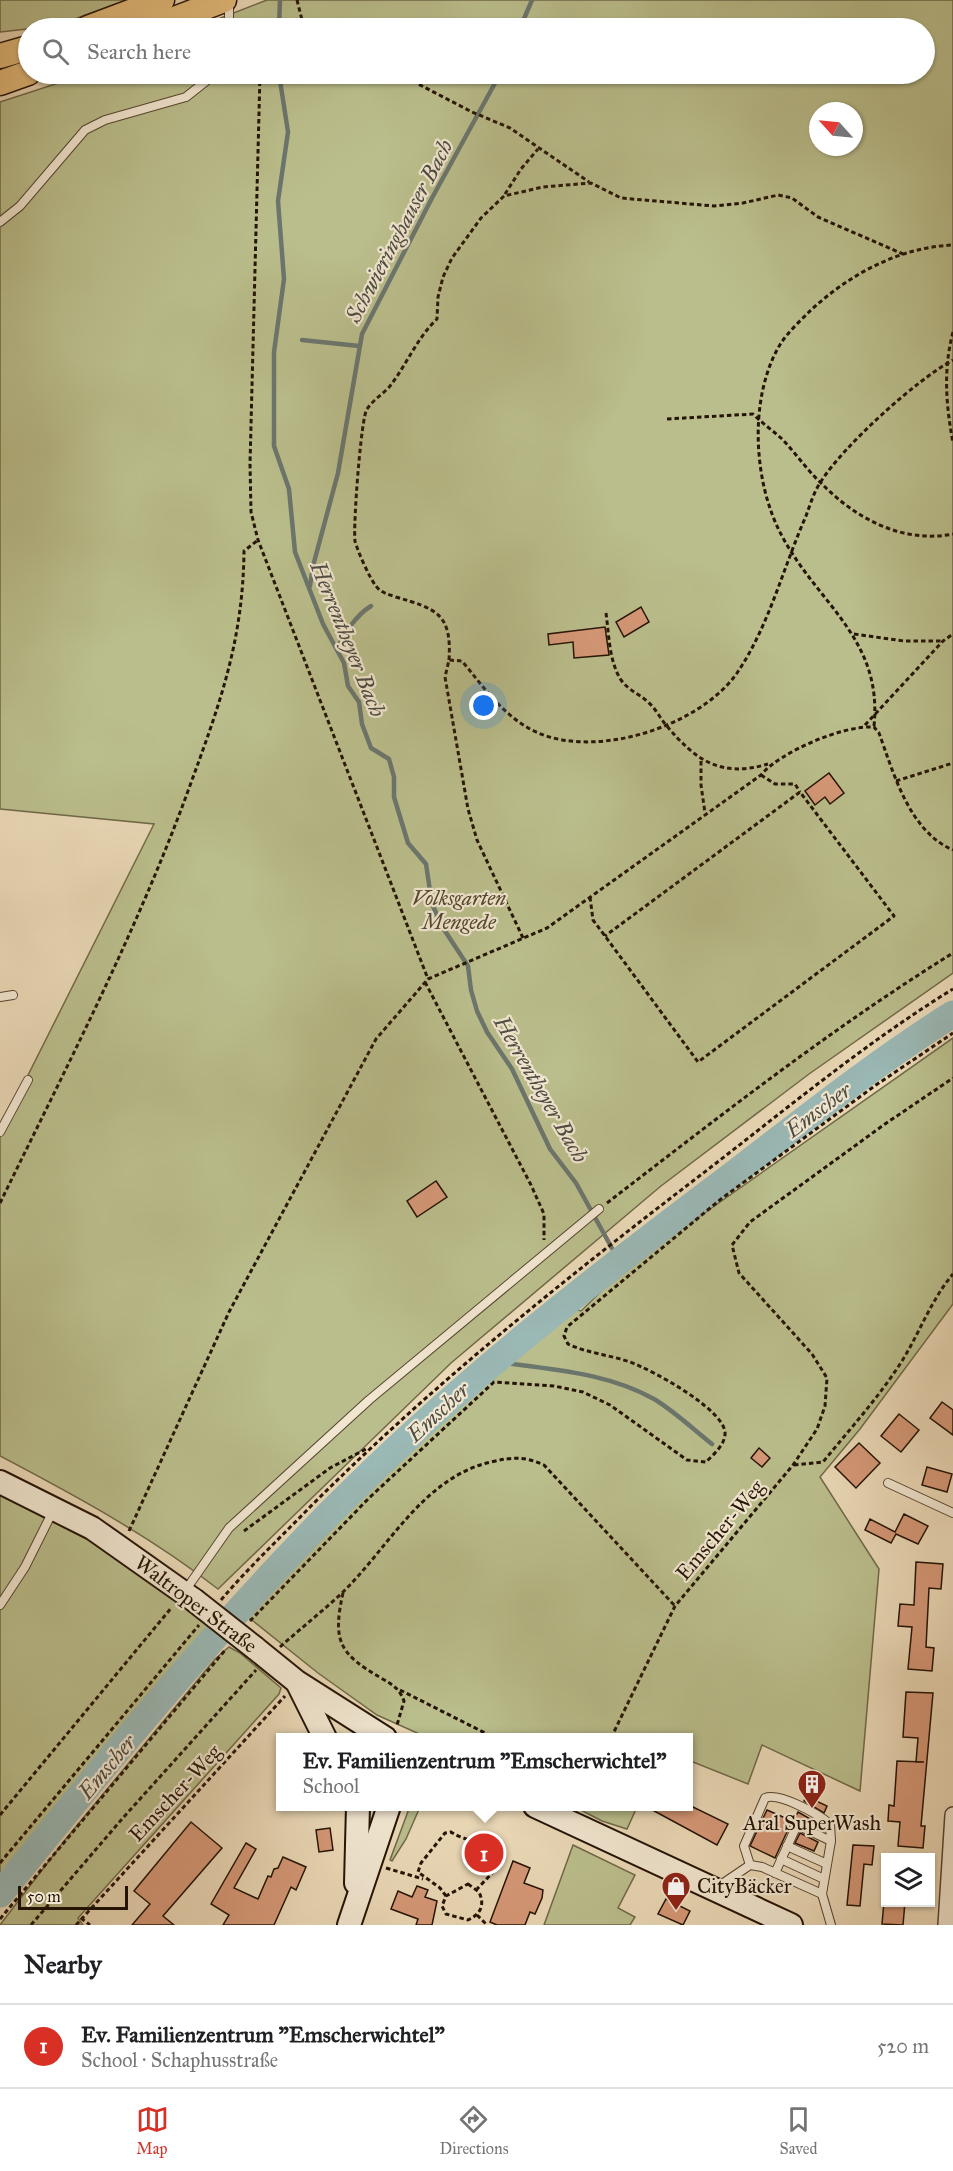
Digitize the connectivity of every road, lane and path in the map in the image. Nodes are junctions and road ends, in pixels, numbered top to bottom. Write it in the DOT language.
graph roads {
  1 [pos="162,0"];
  2 [pos="224,0"];
  3 [pos="229,0"];
  4 [pos="297,0"];
  5 [pos="114,18"];
  6 [pos="178,18"];
  7 [pos="229,18"];
  8 [pos="302,18"];
  9 [pos="18,51"];
  10 [pos="0,56"];
  11 [pos="18,77"];
  12 [pos="0,83"];
  13 [pos="202,84"];
  14 [pos="260,84"];
  15 [pos="418,84"];
  16 [pos="539,149"];
  17 [pos="591,183"];
  18 [pos="504,196"];
  19 [pos="0,222"];
  20 [pos="953,245"];
  21 [pos="903,254"];
  22 [pos="953,332"];
  23 [pos="953,360"];
  24 [pos="947,364"];
  25 [pos="667,419"];
  26 [pos="760,421"];
  27 [pos="953,443"];
  28 [pos="820,483"];
  29 [pos="953,534"];
  30 [pos="258,540"];
  31 [pos="791,549"];
  32 [pos="606,613"];
  33 [pos="854,634"];
  34 [pos="953,634"];
  35 [pos="943,641"];
  36 [pos="449,660"];
  37 [pos="875,700"];
  38 [pos="884,704"];
  39 [pos="875,716"];
  40 [pos="666,726"];
  41 [pos="863,726"];
  42 [pos="874,727"];
  43 [pos="701,760"];
  44 [pos="953,763"];
  45 [pos="770,764"];
  46 [pos="761,775"];
  47 [pos="896,780"];
  48 [pos="800,792"];
  49 [pos="705,813"];
  50 [pos="953,850"];
  51 [pos="591,897"];
  52 [pos="605,936"];
  53 [pos="523,939"];
  54 [pos="953,953"];
  55 [pos="427,980"];
  56 [pos="953,989"];
  57 [pos="13,995"];
  58 [pos="0,997"];
  59 [pos="953,1033"];
  60 [pos="953,1078"];
  61 [pos="28,1080"];
  62 [pos="0,1132"];
  63 [pos="0,1203"];
  64 [pos="599,1209"];
  65 [pos="538,1259"];
  66 [pos="953,1274"];
  67 [pos="372,1446"];
  68 [pos="794,1465"];
  69 [pos="0,1482"];
  70 [pos="888,1483"];
  71 [pos="55,1508"];
  72 [pos="953,1513"];
  73 [pos="128,1532"];
  74 [pos="238,1536"];
  75 [pos="230,1589"];
  76 [pos="343,1592"];
  77 [pos="189,1596"];
  78 [pos="0,1605"];
  79 [pos="675,1606"];
  80 [pos="243,1629"];
  81 [pos="189,1637"];
  82 [pos="228,1647"];
  83 [pos="261,1653"];
  84 [pos="297,1682"];
  85 [pos="399,1689"];
  86 [pos="391,1732"];
  87 [pos="323,1733"];
  88 [pos="487,1733"];
  89 [pos="613,1733"];
  90 [pos="356,1811"];
  91 [pos="387,1811"];
  92 [pos="546,1811"];
  93 [pos="0,1815"];
  94 [pos="953,1815"];
  95 [pos="831,1841"];
  96 [pos="787,1846"];
  97 [pos="781,1859"];
  98 [pos="0,1863"];
  99 [pos="827,1864"];
  100 [pos="750,1865"];
  101 [pos="384,1867"];
  102 [pos="775,1873"];
  103 [pos="425,1879"];
  104 [pos="824,1879"];
  105 [pos="477,1889"];
  106 [pos="715,1889"];
  107 [pos="822,1894"];
  108 [pos="446,1896"];
  109 [pos="356,1902"];
  110 [pos="477,1915"];
  111 [pos="81,1918"];
  112 [pos="0,1919"];
  113 [pos="32,1925"];
  114 [pos="75,1925"];
  115 [pos="90,1925"];
  116 [pos="349,1925"];
  117 [pos="487,1925"];
  118 [pos="790,1925"];
  119 [pos="831,1925"];
  120 [pos="946,1925"];
  1 -- 5 [label="main road"];
  2 -- 6 [label="main road"];
  3 -- 7 [label="lane"];
  4 -- 8 [label="path"];
  9 -- 10 [label="main road"];
  11 -- 12 [label="main road"];
  13 -- 19 [label="lane"];
  14 -- 30 [label="path"];
  15 -- 16 [label="path"];
  16 -- 17 [label="path"];
  16 -- 18 [label="path"];
  17 -- 18 [label="path"];
  17 -- 21 [label="path"];
  18 -- 36 [label="path"];
  20 -- 21 [label="path"];
  21 -- 26 [label="path"];
  22 -- 24 [label="path"];
  23 -- 24 [label="path"];
  24 -- 27 [label="path"];
  24 -- 28 [label="path"];
  25 -- 26 [label="path"];
  26 -- 28 [label="path"];
  26 -- 31 [label="path"];
  28 -- 29 [label="path"];
  28 -- 31 [label="path"];
  30 -- 55 [label="path"];
  30 -- 63 [label="path"];
  31 -- 33 [label="path"];
  31 -- 40 [label="path"];
  32 -- 40 [label="path"];
  33 -- 35 [label="path"];
  33 -- 37 [label="path"];
  34 -- 35 [label="path"];
  35 -- 38 [label="path"];
  36 -- 40 [label="path"];
  36 -- 53 [label="path"];
  37 -- 38 [label="path"];
  37 -- 39 [label="path"];
  38 -- 39 [label="path"];
  39 -- 41 [label="path"];
  39 -- 42 [label="path"];
  40 -- 43 [label="path"];
  41 -- 42 [label="path"];
  41 -- 45 [label="path"];
  42 -- 47 [label="path"];
  43 -- 45 [label="path"];
  43 -- 49 [label="path"];
  44 -- 47 [label="path"];
  45 -- 46 [label="path"];
  46 -- 48 [label="path"];
  46 -- 49 [label="path"];
  47 -- 50 [label="path"];
  48 -- 52 [label="path"];
  48 -- 52 [label="path"];
  49 -- 51 [label="path"];
  51 -- 52 [label="path"];
  51 -- 53 [label="path"];
  53 -- 55 [label="path"];
  54 -- 64 [label="path"];
  55 -- 65 [label="path"];
  55 -- 73 [label="path"];
  56 -- 67 [label="path"];
  57 -- 58 [label="lane"];
  59 -- 80 [label="path"];
  60 -- 68 [label="path, Emscher-Weg"];
  61 -- 62 [label="lane"];
  64 -- 65 [label="lane"];
  65 -- 77 [label="lane"];
  66 -- 68 [label="path"];
  67 -- 74 [label="path"];
  67 -- 75 [label="path"];
  68 -- 79 [label="path, Emscher-Weg"];
  69 -- 71 [label="main road, Waltroper Straße"];
  70 -- 72 [label="lane"];
  71 -- 77 [label="main road, Waltroper Straße"];
  71 -- 78 [label="lane"];
  76 -- 79 [label="path, Emscher-Weg"];
  76 -- 83 [label="path, Emscher-Weg"];
  76 -- 85 [label="path"];
  77 -- 83 [label="main road, Waltroper Straße, bridge"];
  77 -- 93 [label="path"];
  79 -- 89 [label="path"];
  81 -- 98 [label="path"];
  82 -- 112 [label="path"];
  83 -- 84 [label="main road, Waltroper Straße"];
  83 -- 113 [label="path, Emscher-Weg"];
  84 -- 86 [label="main road, Waltroper Straße"];
  84 -- 87 [label="main road"];
  84 -- 111 [label="path, Emscher-Weg"];
  85 -- 86 [label="path"];
  85 -- 88 [label="path"];
  90 -- 109 [label="main road"];
  91 -- 109 [label="main road"];
  92 -- 106 [label="main road"];
  94 -- 120 [label="street"];
  95 -- 96 [label="lane"];
  95 -- 99 [label="lane"];
  95 -- 100 [label="lane"];
  96 -- 97 [label="lane"];
  96 -- 99 [label="lane"];
  97 -- 102 [label="lane"];
  97 -- 104 [label="lane"];
  99 -- 104 [label="lane"];
  100 -- 102 [label="lane"];
  100 -- 106 [label="lane"];
  101 -- 103 [label="path"];
  102 -- 107 [label="lane"];
  103 -- 105 [label="path"];
  103 -- 108 [label="path"];
  104 -- 107 [label="lane"];
  105 -- 108 [label="path"];
  105 -- 110 [label="path"];
  106 -- 118 [label="main road"];
  107 -- 119 [label="lane"];
  108 -- 110 [label="path"];
  109 -- 116 [label="main road"];
  110 -- 117 [label="path"];
  111 -- 114 [label="path, Emscher-Weg"];
  111 -- 115 [label="path"];
}
